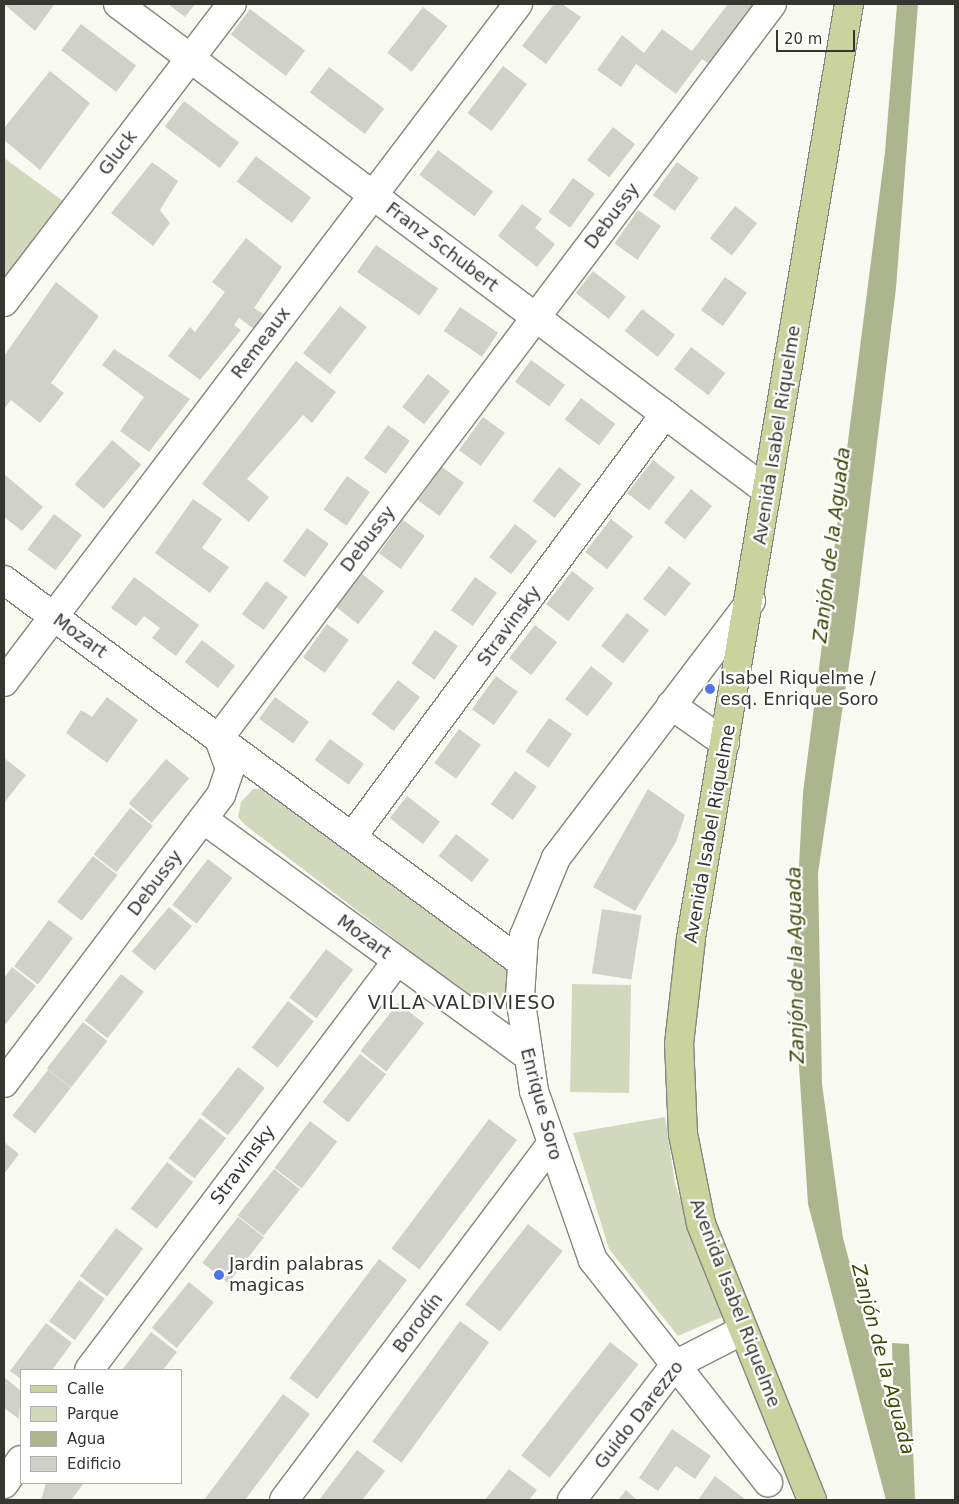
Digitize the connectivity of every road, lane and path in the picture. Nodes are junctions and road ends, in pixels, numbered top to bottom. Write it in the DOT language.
graph roads {
  1 [pos="118,4"];
  2 [pos="232,4"];
  3 [pos="518,4"];
  4 [pos="772,4"];
  5 [pos="849,4"];
  6 [pos="190,58"];
  7 [pos="373,195"];
  8 [pos="4,302"];
  9 [pos="535,317"];
  10 [pos="665,414"];
  11 [pos="767,491"];
  12 [pos="4,580"];
  13 [pos="751,601"];
  14 [pos="54,616"];
  15 [pos="4,682"];
  16 [pos="671,705"];
  17 [pos="219,738"];
  18 [pos="725,743"];
  19 [pos="277,781"];
  20 [pos="221,795"];
  21 [pos="203,819"];
  22 [pos="352,837"];
  23 [pos="397,961"];
  24 [pos="521,962"];
  25 [pos="525,1054"];
  26 [pos="4,1083"];
  27 [pos="551,1146"];
  28 [pos="743,1330"];
  29 [pos="674,1365"];
  30 [pos="90,1369"];
  31 [pos="20,1461"];
  32 [pos="768,1482"];
  33 [pos="4,1484"];
  34 [pos="284,1500"];
  35 [pos="572,1500"];
  36 [pos="812,1500"];
  1 -- 6 [label="street, Franz Schubert"];
  2 -- 6 [label="street, Gluck"];
  3 -- 7 [label="street, Remeaux"];
  4 -- 9 [label="street, Debussy"];
  5 -- 11 [label="main road, Avenida Isabel Riquelme"];
  6 -- 7 [label="street, Franz Schubert"];
  6 -- 8 [label="street, Gluck"];
  7 -- 9 [label="street, Franz Schubert"];
  7 -- 14 [label="street, Remeaux"];
  9 -- 10 [label="street, Franz Schubert"];
  9 -- 17 [label="street, Debussy"];
  10 -- 11 [label="street, Franz Schubert"];
  10 -- 22 [label="street, Stravinsky"];
  11 -- 13 [label="main road, Avenida Isabel Riquelme"];
  12 -- 14 [label="street, Mozart"];
  13 -- 16 [label="street, Enrique Soro"];
  13 -- 18 [label="main road, Avenida Isabel Riquelme"];
  14 -- 15 [label="street, Remeaux"];
  14 -- 17 [label="street, Mozart"];
  16 -- 18 [label="street"];
  16 -- 24 [label="street, Enrique Soro"];
  17 -- 19 [label="street, Mozart"];
  17 -- 20 [label="street, Debussy"];
  18 -- 28 [label="main road, Avenida Isabel Riquelme"];
  19 -- 20 [label="street"];
  19 -- 22 [label="street, Mozart"];
  20 -- 21 [label="street, Debussy"];
  21 -- 23 [label="street, Mozart"];
  21 -- 26 [label="street, Debussy"];
  22 -- 24 [label="street, Mozart"];
  23 -- 25 [label="street, Mozart"];
  23 -- 30 [label="street, Stravinsky"];
  24 -- 25 [label="street, Enrique Soro"];
  25 -- 27 [label="street, Enrique Soro"];
  27 -- 29 [label="street, Enrique Soro"];
  27 -- 34 [label="street, Borodín"];
  28 -- 29 [label="street, Guido Darezzo"];
  28 -- 36 [label="main road, Avenida Isabel Riquelme"];
  29 -- 32 [label="street, Enrique Soro"];
  29 -- 35 [label="street, Guido Darezzo"];
  31 -- 33 [label="street"];
}
